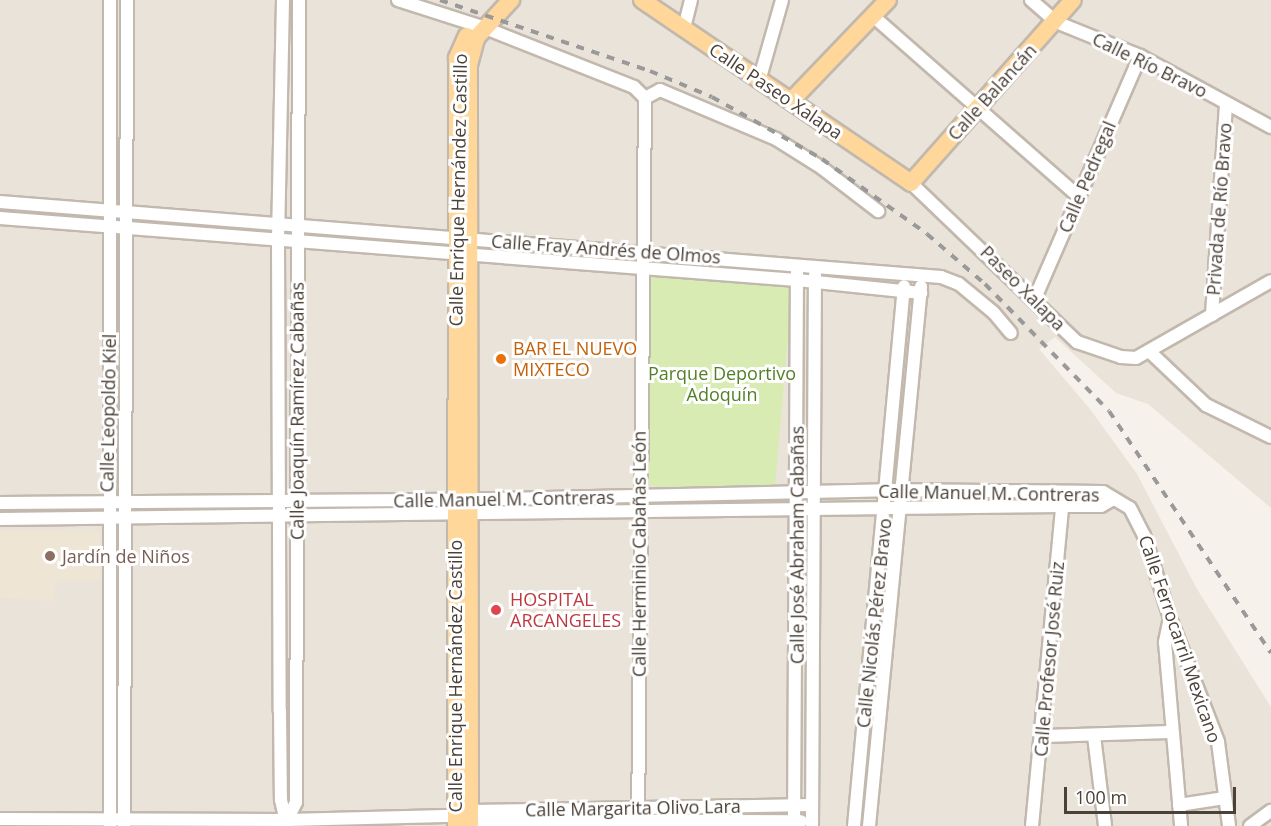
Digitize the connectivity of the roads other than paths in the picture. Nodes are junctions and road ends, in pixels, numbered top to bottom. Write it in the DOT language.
graph roads {
  1 [pos="110,0"];
  2 [pos="127,0"];
  3 [pos="283,0"];
  4 [pos="299,0"];
  5 [pos="398,0"];
  6 [pos="642,0"];
  7 [pos="691,0"];
  8 [pos="782,0"];
  9 [pos="888,0"];
  10 [pos="1031,0"];
  11 [pos="1073,0"];
  12 [pos="507,4"];
  13 [pos="873,16"];
  14 [pos="1056,22"];
  15 [pos="482,27"];
  16 [pos="684,28"];
  17 [pos="1140,56"];
  18 [pos="759,81"];
  19 [pos="279,95"];
  20 [pos="297,96"];
  21 [pos="645,98"];
  22 [pos="791,101"];
  23 [pos="1226,103"];
  24 [pos="975,110"];
  25 [pos="1271,127"];
  26 [pos="911,183"];
  27 [pos="1079,197"];
  28 [pos="0,202"];
  29 [pos="112,209"];
  30 [pos="127,211"];
  31 [pos="878,211"];
  32 [pos="0,218"];
  33 [pos="278,225"];
  34 [pos="111,226"];
  35 [pos="297,226"];
  36 [pos="127,227"];
  37 [pos="278,241"];
  38 [pos="297,243"];
  39 [pos="463,247"];
  40 [pos="641,251"];
  41 [pos="798,264"];
  42 [pos="814,266"];
  43 [pos="640,268"];
  44 [pos="905,276"];
  45 [pos="922,278"];
  46 [pos="797,280"];
  47 [pos="814,281"];
  48 [pos="1271,281"];
  49 [pos="903,291"];
  50 [pos="921,293"];
  51 [pos="1035,298"];
  52 [pos="1212,315"];
  53 [pos="1011,333"];
  54 [pos="279,340"];
  55 [pos="297,340"];
  56 [pos="1149,351"];
  57 [pos="298,399"];
  58 [pos="279,400"];
  59 [pos="1271,437"];
  60 [pos="886,490"];
  61 [pos="903,490"];
  62 [pos="1063,491"];
  63 [pos="799,492"];
  64 [pos="815,492"];
  65 [pos="639,496"];
  66 [pos="1113,499"];
  67 [pos="298,501"];
  68 [pos="280,502"];
  69 [pos="0,503"];
  70 [pos="107,503"];
  71 [pos="123,503"];
  72 [pos="885,506"];
  73 [pos="902,506"];
  74 [pos="1062,506"];
  75 [pos="462,507"];
  76 [pos="799,508"];
  77 [pos="815,508"];
  78 [pos="639,511"];
  79 [pos="298,517"];
  80 [pos="280,518"];
  81 [pos="0,519"];
  82 [pos="107,519"];
  83 [pos="123,519"];
  84 [pos="280,613"];
  85 [pos="297,614"];
  86 [pos="1170,618"];
  87 [pos="280,711"];
  88 [pos="297,711"];
  89 [pos="1171,732"];
  90 [pos="1043,736"];
  91 [pos="1095,736"];
  92 [pos="1224,798"];
  93 [pos="794,805"];
  94 [pos="812,805"];
  95 [pos="1179,805"];
  96 [pos="637,808"];
  97 [pos="1271,811"];
  98 [pos="0,819"];
  99 [pos="464,820"];
  100 [pos="287,823"];
  101 [pos="110,824"];
  102 [pos="124,824"];
  103 [pos="638,824"];
  104 [pos="794,824"];
  105 [pos="812,824"];
  106 [pos="854,826"];
  107 [pos="869,826"];
  108 [pos="1032,826"];
  109 [pos="1104,826"];
  110 [pos="1181,826"];
  111 [pos="1229,826"];
  112 [pos="1250,826"];
  1 -- 29 [label="street, Calle Leopoldo Kiel"];
  2 -- 30 [label="street, Calle Leopoldo Kiel"];
  3 -- 19 [label="street, Calle Joaquín Ramírez Cabañas"];
  4 -- 20 [label="street, Calle Joaquín Ramírez Cabañas"];
  5 -- 15 [label="street"];
  6 -- 16 [label="main road, Calle Paseo Xalapa"];
  7 -- 16 [label="street"];
  8 -- 18 [label="street"];
  9 -- 13 [label="main road"];
  10 -- 14 [label="street, Calle Río Bravo"];
  11 -- 14 [label="main road, Calle Balancán"];
  12 -- 15 [label="main road, Calle Enrique Hernández Castillo"];
  13 -- 22 [label="main road"];
  13 -- 24 [label="street"];
  14 -- 17 [label="street, Calle Río Bravo"];
  14 -- 24 [label="main road, Calle Balancán"];
  15 -- 21 [label="street"];
  15 -- 39 [label="main road, Calle Enrique Hernández Castillo"];
  16 -- 18 [label="main road, Calle Paseo Xalapa"];
  17 -- 23 [label="street, Calle Río Bravo"];
  17 -- 27 [label="street, Calle Pedregal"];
  18 -- 22 [label="main road, Calle Paseo Xalapa"];
  19 -- 20 [label="street"];
  19 -- 33 [label="street, Calle Joaquín Ramírez Cabañas"];
  20 -- 35 [label="street, Calle Joaquín Ramírez Cabañas"];
  21 -- 31 [label="street"];
  21 -- 40 [label="street, Calle Herminio Cabañas León"];
  22 -- 26 [label="main road, Calle Paseo Xalapa"];
  23 -- 25 [label="street, Calle Río Bravo"];
  23 -- 52 [label="street, Privada de Río Bravo"];
  24 -- 26 [label="main road, Calle Balancán"];
  24 -- 27 [label="street"];
  26 -- 51 [label="street, Paseo Xalapa"];
  27 -- 51 [label="street, Calle Pedregal"];
  28 -- 29 [label="street, Calle Fray Andrés de Olmos"];
  29 -- 30 [label="street, Calle Fray Andrés de Olmos"];
  29 -- 34 [label="street, Calle Leopoldo Kiel"];
  30 -- 33 [label="street, Calle Fray Andrés de Olmos"];
  30 -- 36 [label="street, Calle Leopoldo Kiel"];
  32 -- 34 [label="street, Calle Fray Andrés de Olmos"];
  33 -- 35 [label="street, Calle Fray Andrés de Olmos"];
  33 -- 37 [label="street, Calle Joaquín Ramírez Cabañas"];
  34 -- 36 [label="street, Calle Fray Andrés de Olmos"];
  34 -- 70 [label="street, Calle Leopoldo Kiel"];
  35 -- 38 [label="street, Calle Joaquín Ramírez Cabañas"];
  35 -- 39 [label="street, Calle Fray Andrés de Olmos"];
  36 -- 37 [label="street, Calle Fray Andrés de Olmos"];
  36 -- 71 [label="street, Calle Leopoldo Kiel"];
  37 -- 38 [label="street, Calle Fray Andrés de Olmos"];
  37 -- 54 [label="street, Calle Joaquín Ramírez Cabañas"];
  38 -- 39 [label="street, Calle Fray Andrés de Olmos"];
  38 -- 55 [label="street, Calle Joaquín Ramírez Cabañas"];
  39 -- 40 [label="street, Calle Fray Andrés de Olmos"];
  39 -- 43 [label="street, Calle Fray Andrés de Olmos"];
  39 -- 75 [label="main road, Calle Enrique Hernández Castillo"];
  40 -- 41 [label="street, Calle Fray Andrés de Olmos"];
  40 -- 43 [label="street, Calle Herminio Cabañas León"];
  41 -- 42 [label="street, Calle Fray Andrés de Olmos"];
  41 -- 46 [label="street, Calle José Abraham Cabañas"];
  42 -- 44 [label="street, Calle Fray Andrés de Olmos"];
  42 -- 47 [label="street, Calle José Abraham Cabañas"];
  43 -- 46 [label="street, Calle Fray Andrés de Olmos"];
  43 -- 65 [label="street, Calle Herminio Cabañas León"];
  44 -- 45 [label="street, Calle Fray Andrés de Olmos"];
  44 -- 49 [label="street, Calle Nicolás Pérez Bravo"];
  45 -- 50 [label="street, Calle Nicolás Pérez Bravo"];
  45 -- 53 [label="street, Calle Fray Andrés de Olmos"];
  46 -- 47 [label="street, Calle Fray Andrés de Olmos"];
  46 -- 63 [label="street, Calle José Abraham Cabañas"];
  47 -- 49 [label="street, Calle Fray Andrés de Olmos"];
  47 -- 64 [label="street, Calle José Abraham Cabañas"];
  48 -- 52 [label="street, Paseo Xalapa"];
  49 -- 50 [label="street, Calle Fray Andrés de Olmos"];
  49 -- 60 [label="street, Calle Nicolás Pérez Bravo"];
  50 -- 61 [label="street, Calle Nicolás Pérez Bravo"];
  51 -- 56 [label="street, Paseo Xalapa"];
  52 -- 56 [label="street, Paseo Xalapa"];
  54 -- 55 [label="street"];
  54 -- 58 [label="street, Calle Joaquín Ramírez Cabañas"];
  55 -- 57 [label="street, Calle Joaquín Ramírez Cabañas"];
  56 -- 59 [label="street"];
  57 -- 58 [label="street"];
  57 -- 67 [label="street, Calle Joaquín Ramírez Cabañas"];
  58 -- 68 [label="street, Calle Joaquín Ramírez Cabañas"];
  60 -- 61 [label="street, Calle Manuel M. Contreras"];
  60 -- 64 [label="street, Calle Manuel M. Contreras"];
  60 -- 72 [label="street, Calle Nicolás Pérez Bravo"];
  61 -- 62 [label="street, Calle Manuel M. Contreras"];
  61 -- 73 [label="street, Calle Nicolás Pérez Bravo"];
  62 -- 66 [label="street, Calle Manuel M. Contreras"];
  62 -- 74 [label="street, Calle Profesor José Ruiz"];
  63 -- 64 [label="street, Calle Manuel M. Contreras"];
  63 -- 65 [label="street, Calle Manuel M. Contreras"];
  63 -- 76 [label="street, Calle José Abraham Cabañas"];
  64 -- 77 [label="street, Calle José Abraham Cabañas"];
  65 -- 75 [label="street, Calle Manuel M. Contreras"];
  65 -- 78 [label="street, Calle Herminio Cabañas León"];
  66 -- 74 [label="street, Calle Manuel M. Contreras"];
  66 -- 86 [label="street, Calle Ferrocarril Mexicano"];
  67 -- 68 [label="street, Calle Manuel M. Contreras"];
  67 -- 75 [label="street, Calle Manuel M. Contreras"];
  67 -- 79 [label="street, Calle Joaquín Ramírez Cabañas"];
  68 -- 71 [label="street, Calle Manuel M. Contreras"];
  68 -- 80 [label="street, Calle Joaquín Ramírez Cabañas"];
  69 -- 70 [label="street, Calle Manuel M. Contreras"];
  70 -- 71 [label="street, Calle Manuel M. Contreras"];
  70 -- 82 [label="street, Calle Leopoldo Kiel"];
  71 -- 83 [label="street, Calle Leopoldo Kiel"];
  72 -- 73 [label="street, Calle Manuel M. Contreras"];
  72 -- 77 [label="street, Calle Manuel M. Contreras"];
  72 -- 106 [label="street, Calle Nicolás Pérez Bravo"];
  73 -- 74 [label="street, Calle Manuel M. Contreras"];
  73 -- 107 [label="street, Calle Nicolás Pérez Bravo"];
  74 -- 90 [label="street, Calle Profesor José Ruiz"];
  75 -- 78 [label="street, Calle Manuel M. Contreras"];
  75 -- 79 [label="street, Calle Manuel M. Contreras"];
  75 -- 99 [label="main road, Calle Enrique Hernández Castillo"];
  76 -- 77 [label="street, Calle Manuel M. Contreras"];
  76 -- 78 [label="street, Calle Manuel M. Contreras"];
  76 -- 93 [label="street, Calle José Abraham Cabañas"];
  77 -- 94 [label="street, Calle José Abraham Cabañas"];
  78 -- 96 [label="street, Calle Herminio Cabañas León"];
  79 -- 80 [label="street, Calle Manuel M. Contreras"];
  79 -- 85 [label="street, Calle Joaquín Ramírez Cabañas"];
  80 -- 83 [label="street, Calle Manuel M. Contreras"];
  80 -- 84 [label="street, Calle Joaquín Ramírez Cabañas"];
  81 -- 82 [label="street, Calle Manuel M. Contreras"];
  82 -- 83 [label="street, Calle Manuel M. Contreras"];
  82 -- 101 [label="street, Calle Leopoldo Kiel"];
  83 -- 102 [label="street, Calle Leopoldo Kiel"];
  84 -- 85 [label="street"];
  84 -- 87 [label="street, Calle Joaquín Ramírez Cabañas"];
  85 -- 88 [label="street, Calle Joaquín Ramírez Cabañas"];
  86 -- 89 [label="street"];
  86 -- 92 [label="street, Calle Ferrocarril Mexicano"];
  87 -- 88 [label="street"];
  87 -- 100 [label="street, Calle Joaquín Ramírez Cabañas"];
  88 -- 100 [label="street, Calle Joaquín Ramírez Cabañas"];
  89 -- 91 [label="street"];
  89 -- 95 [label="street"];
  90 -- 91 [label="street"];
  90 -- 108 [label="street, Calle Profesor José Ruiz"];
  91 -- 109 [label="street"];
  92 -- 95 [label="street"];
  92 -- 111 [label="street, Calle Ferrocarril Mexicano"];
  93 -- 94 [label="street, Calle Margarita Olivo Lara"];
  93 -- 96 [label="street, Calle Margarita Olivo Lara"];
  93 -- 104 [label="street, Calle José Abraham Cabañas"];
  94 -- 105 [label="street, Calle José Abraham Cabañas"];
  95 -- 110 [label="street"];
  96 -- 99 [label="street, Calle Margarita Olivo Lara"];
  96 -- 103 [label="street, Calle Herminio Cabañas León"];
  97 -- 112 [label="street"];
  98 -- 101 [label="street, Calle Margarita Olivo Lara"];
  99 -- 100 [label="street, Calle Margarita Olivo Lara"];
  99 -- 103 [label="street, Calle Margarita Olivo Lara"];
  100 -- 102 [label="street, Calle Margarita Olivo Lara"];
  101 -- 102 [label="street, Calle Margarita Olivo Lara"];
  103 -- 104 [label="street, Calle Margarita Olivo Lara"];
  104 -- 105 [label="street, Calle Margarita Olivo Lara"];
}
